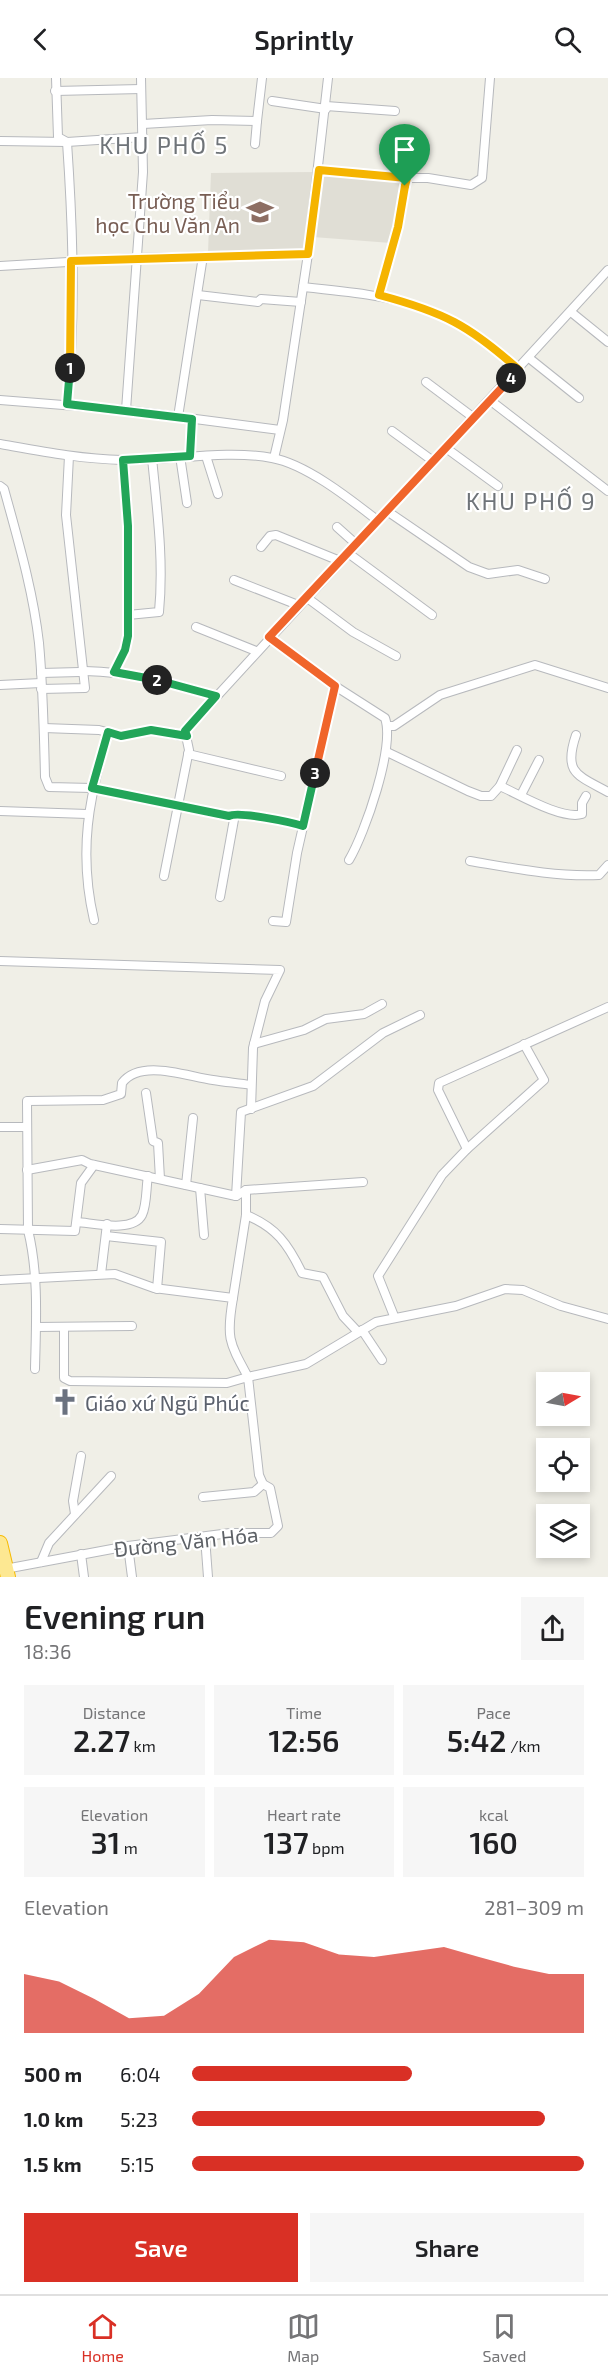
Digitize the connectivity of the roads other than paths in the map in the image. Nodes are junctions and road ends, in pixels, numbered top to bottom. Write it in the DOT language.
graph roads {
  1 [pos="56,78"];
  2 [pos="141,78"];
  3 [pos="262,78"];
  4 [pos="328,78"];
  5 [pos="490,78"];
  6 [pos="141,89"];
  7 [pos="55,91"];
  8 [pos="272,101"];
  9 [pos="326,108"];
  10 [pos="394,111"];
  11 [pos="256,121"];
  12 [pos="143,124"];
  13 [pos="143,137"];
  14 [pos="0,141"];
  15 [pos="67,142"];
  16 [pos="255,144"];
  17 [pos="319,170"];
  18 [pos="407,178"];
  19 [pos="308,254"];
  20 [pos="203,256"];
  21 [pos="136,258"];
  22 [pos="71,261"];
  23 [pos="0,266"];
  24 [pos="608,270"];
  25 [pos="303,287"];
  26 [pos="198,295"];
  27 [pos="379,295"];
  28 [pos="301,302"];
  29 [pos="571,312"];
  30 [pos="608,342"];
  31 [pos="529,358"];
  32 [pos="519,370"];
  33 [pos="426,382"];
  34 [pos="579,398"];
  35 [pos="0,400"];
  36 [pos="490,401"];
  37 [pos="67,404"];
  38 [pos="126,410"];
  39 [pos="178,417"];
  40 [pos="474,418"];
  41 [pos="192,419"];
  42 [pos="280,430"];
  43 [pos="392,431"];
  44 [pos="0,444"];
  45 [pos="446,448"];
  46 [pos="69,456"];
  47 [pos="180,456"];
  48 [pos="190,456"];
  49 [pos="206,456"];
  50 [pos="152,458"];
  51 [pos="274,458"];
  52 [pos="123,460"];
  53 [pos="433,461"];
  54 [pos="0,486"];
  55 [pos="498,486"];
  56 [pos="606,486"];
  57 [pos="218,494"];
  58 [pos="187,503"];
  59 [pos="387,511"];
  60 [pos="377,520"];
  61 [pos="337,527"];
  62 [pos="356,543"];
  63 [pos="261,547"];
  64 [pos="348,553"];
  65 [pos="340,561"];
  66 [pos="545,579"];
  67 [pos="234,580"];
  68 [pos="306,597"];
  69 [pos="298,606"];
  70 [pos="128,615"];
  71 [pos="432,615"];
  72 [pos="196,627"];
  73 [pos="269,637"];
  74 [pos="256,651"];
  75 [pos="396,656"];
  76 [pos="83,671"];
  77 [pos="114,672"];
  78 [pos="41,673"];
  79 [pos="0,685"];
  80 [pos="41,686"];
  81 [pos="335,686"];
  82 [pos="608,688"];
  83 [pos="216,696"];
  84 [pos="388,726"];
  85 [pos="44,728"];
  86 [pos="108,732"];
  87 [pos="576,735"];
  88 [pos="187,736"];
  89 [pos="517,750"];
  90 [pos="387,752"];
  91 [pos="188,754"];
  92 [pos="539,760"];
  93 [pos="281,776"];
  94 [pos="501,786"];
  95 [pos="92,788"];
  96 [pos="608,792"];
  97 [pos="520,795"];
  98 [pos="586,795"];
  99 [pos="177,804"];
  100 [pos="0,811"];
  101 [pos="87,814"];
  102 [pos="235,814"];
  103 [pos="303,826"];
  104 [pos="349,860"];
  105 [pos="470,861"];
  106 [pos="608,865"];
  107 [pos="164,876"];
  108 [pos="220,897"];
  109 [pos="94,920"];
  110 [pos="273,921"];
  111 [pos="0,961"];
  112 [pos="382,1004"];
  113 [pos="608,1007"];
  114 [pos="420,1015"];
  115 [pos="254,1044"];
  116 [pos="524,1044"];
  117 [pos="251,1085"];
  118 [pos="146,1093"];
  119 [pos="250,1109"];
  120 [pos="193,1118"];
  121 [pos="0,1127"];
  122 [pos="27,1127"];
  123 [pos="467,1149"];
  124 [pos="94,1165"];
  125 [pos="27,1170"];
  126 [pos="148,1176"];
  127 [pos="160,1179"];
  128 [pos="363,1182"];
  129 [pos="186,1185"];
  130 [pos="200,1188"];
  131 [pos="246,1190"];
  132 [pos="236,1196"];
  133 [pos="246,1215"];
  134 [pos="77,1222"];
  135 [pos="107,1224"];
  136 [pos="122,1225"];
  137 [pos="0,1229"];
  138 [pos="28,1230"];
  139 [pos="204,1235"];
  140 [pos="106,1236"];
  141 [pos="121,1237"];
  142 [pos="101,1274"];
  143 [pos="34,1278"];
  144 [pos="0,1280"];
  145 [pos="157,1289"];
  146 [pos="233,1298"];
  147 [pos="394,1316"];
  148 [pos="608,1319"];
  149 [pos="132,1326"];
  150 [pos="36,1327"];
  151 [pos="64,1327"];
  152 [pos="360,1331"];
  153 [pos="382,1360"];
  154 [pos="35,1369"];
  155 [pos="248,1377"];
  156 [pos="81,1456"];
  157 [pos="111,1476"];
  158 [pos="263,1484"];
  159 [pos="203,1497"];
  160 [pos="75,1514"];
  161 [pos="205,1537"];
  162 [pos="0,1543"];
  163 [pos="128,1546"];
  164 [pos="81,1554"];
  165 [pos="41,1562"];
  166 [pos="4,1566"];
  167 [pos="84,1577"];
  168 [pos="132,1577"];
  169 [pos="208,1577"];
  1 -- 7 [label="street"];
  2 -- 6 [label="street"];
  3 -- 11 [label="street"];
  4 -- 9 [label="street"];
  5 -- 18 [label="street"];
  6 -- 7 [label="street"];
  6 -- 12 [label="street"];
  7 -- 15 [label="street"];
  8 -- 9 [label="street"];
  9 -- 10 [label="street"];
  9 -- 17 [label="street"];
  11 -- 12 [label="street"];
  11 -- 16 [label="street"];
  12 -- 13 [label="street"];
  13 -- 15 [label="street"];
  13 -- 21 [label="street"];
  14 -- 15 [label="street"];
  15 -- 22 [label="street"];
  17 -- 18 [label="street"];
  17 -- 19 [label="street"];
  18 -- 27 [label="street"];
  19 -- 20 [label="street"];
  19 -- 25 [label="street"];
  20 -- 21 [label="street"];
  20 -- 26 [label="street"];
  21 -- 22 [label="street"];
  21 -- 38 [label="street"];
  22 -- 23 [label="street"];
  22 -- 37 [label="street"];
  24 -- 29 [label="street"];
  25 -- 27 [label="street"];
  25 -- 28 [label="street"];
  26 -- 28 [label="street"];
  26 -- 39 [label="street"];
  27 -- 32 [label="street"];
  28 -- 42 [label="street"];
  29 -- 30 [label="street"];
  29 -- 31 [label="street"];
  31 -- 32 [label="street"];
  31 -- 34 [label="street"];
  32 -- 36 [label="street"];
  33 -- 40 [label="street"];
  35 -- 37 [label="street"];
  36 -- 40 [label="street"];
  36 -- 56 [label="street"];
  37 -- 38 [label="street"];
  38 -- 39 [label="street"];
  39 -- 41 [label="street"];
  40 -- 45 [label="street"];
  41 -- 42 [label="street"];
  41 -- 48 [label="street"];
  42 -- 51 [label="street"];
  43 -- 53 [label="street"];
  44 -- 46 [label="street"];
  45 -- 53 [label="street"];
  45 -- 55 [label="street"];
  46 -- 52 [label="street"];
  46 -- 76 [label="street"];
  47 -- 48 [label="street"];
  47 -- 50 [label="street"];
  47 -- 58 [label="street"];
  48 -- 49 [label="street"];
  49 -- 51 [label="street"];
  49 -- 57 [label="street"];
  50 -- 52 [label="street"];
  50 -- 70 [label="street"];
  51 -- 60 [label="street"];
  52 -- 70 [label="street"];
  53 -- 59 [label="street"];
  54 -- 78 [label="street"];
  59 -- 60 [label="street"];
  59 -- 66 [label="street"];
  60 -- 62 [label="street"];
  61 -- 62 [label="street"];
  62 -- 64 [label="street"];
  63 -- 65 [label="street"];
  64 -- 65 [label="street"];
  64 -- 71 [label="street"];
  65 -- 68 [label="street"];
  67 -- 69 [label="street"];
  68 -- 69 [label="street"];
  68 -- 75 [label="street"];
  69 -- 73 [label="street"];
  70 -- 77 [label="street"];
  72 -- 74 [label="street"];
  73 -- 74 [label="street"];
  73 -- 81 [label="street"];
  74 -- 83 [label="street"];
  76 -- 77 [label="street"];
  76 -- 78 [label="street"];
  76 -- 80 [label="street"];
  77 -- 83 [label="street"];
  78 -- 80 [label="street"];
  79 -- 80 [label="street"];
  80 -- 85 [label="street"];
  81 -- 84 [label="street"];
  81 -- 103 [label="street"];
  82 -- 84 [label="street"];
  83 -- 88 [label="street"];
  84 -- 90 [label="street"];
  85 -- 86 [label="street"];
  85 -- 95 [label="street"];
  86 -- 88 [label="street"];
  86 -- 95 [label="street"];
  87 -- 96 [label="street"];
  88 -- 91 [label="street"];
  89 -- 94 [label="street"];
  90 -- 94 [label="street"];
  90 -- 104 [label="street"];
  91 -- 93 [label="street"];
  91 -- 99 [label="street"];
  92 -- 97 [label="street"];
  94 -- 97 [label="street"];
  95 -- 99 [label="street"];
  95 -- 101 [label="street"];
  97 -- 98 [label="street"];
  99 -- 102 [label="street"];
  99 -- 107 [label="street"];
  100 -- 101 [label="street"];
  101 -- 109 [label="street"];
  102 -- 103 [label="street"];
  102 -- 108 [label="street"];
  103 -- 110 [label="street"];
  105 -- 106 [label="street"];
  111 -- 115 [label="street"];
  112 -- 115 [label="street"];
  113 -- 116 [label="street"];
  114 -- 119 [label="street"];
  115 -- 117 [label="street"];
  116 -- 123 [label="street"];
  116 -- 123 [label="street"];
  117 -- 119 [label="street"];
  117 -- 122 [label="street"];
  118 -- 127 [label="street"];
  119 -- 132 [label="street"];
  120 -- 129 [label="street"];
  121 -- 122 [label="street"];
  122 -- 125 [label="street"];
  123 -- 147 [label="street"];
  124 -- 125 [label="street"];
  124 -- 126 [label="street"];
  124 -- 134 [label="street"];
  125 -- 138 [label="street"];
  126 -- 127 [label="street"];
  126 -- 136 [label="street"];
  127 -- 129 [label="street"];
  128 -- 131 [label="street"];
  129 -- 130 [label="street"];
  130 -- 132 [label="street"];
  130 -- 139 [label="street"];
  131 -- 132 [label="street"];
  131 -- 133 [label="street"];
  133 -- 146 [label="street"];
  133 -- 152 [label="street"];
  134 -- 135 [label="street"];
  134 -- 138 [label="street"];
  135 -- 136 [label="street"];
  135 -- 140 [label="street"];
  136 -- 141 [label="street"];
  137 -- 138 [label="street"];
  138 -- 143 [label="street"];
  140 -- 141 [label="street"];
  140 -- 142 [label="street"];
  141 -- 145 [label="street"];
  142 -- 143 [label="street"];
  142 -- 145 [label="street"];
  143 -- 144 [label="street"];
  143 -- 150 [label="street"];
  145 -- 146 [label="street"];
  146 -- 155 [label="street"];
  147 -- 148 [label="street"];
  147 -- 152 [label="street"];
  149 -- 151 [label="street"];
  150 -- 151 [label="street"];
  150 -- 154 [label="street"];
  151 -- 155 [label="street"];
  152 -- 153 [label="street"];
  152 -- 155 [label="street"];
  155 -- 158 [label="street, Đường Văn Hóa"];
  156 -- 160 [label="street"];
  157 -- 160 [label="street"];
  158 -- 159 [label="street"];
  158 -- 161 [label="street, Đường Văn Hóa"];
  160 -- 165 [label="street"];
  161 -- 163 [label="street, Đường Văn Hóa"];
  161 -- 169 [label="street"];
  162 -- 166 [label="highway"];
  163 -- 164 [label="street, Đường Văn Hóa"];
  163 -- 168 [label="street"];
  164 -- 165 [label="street, Đường Văn Hóa"];
  164 -- 167 [label="street"];
  165 -- 166 [label="street, Đường Văn Hóa"];
}
